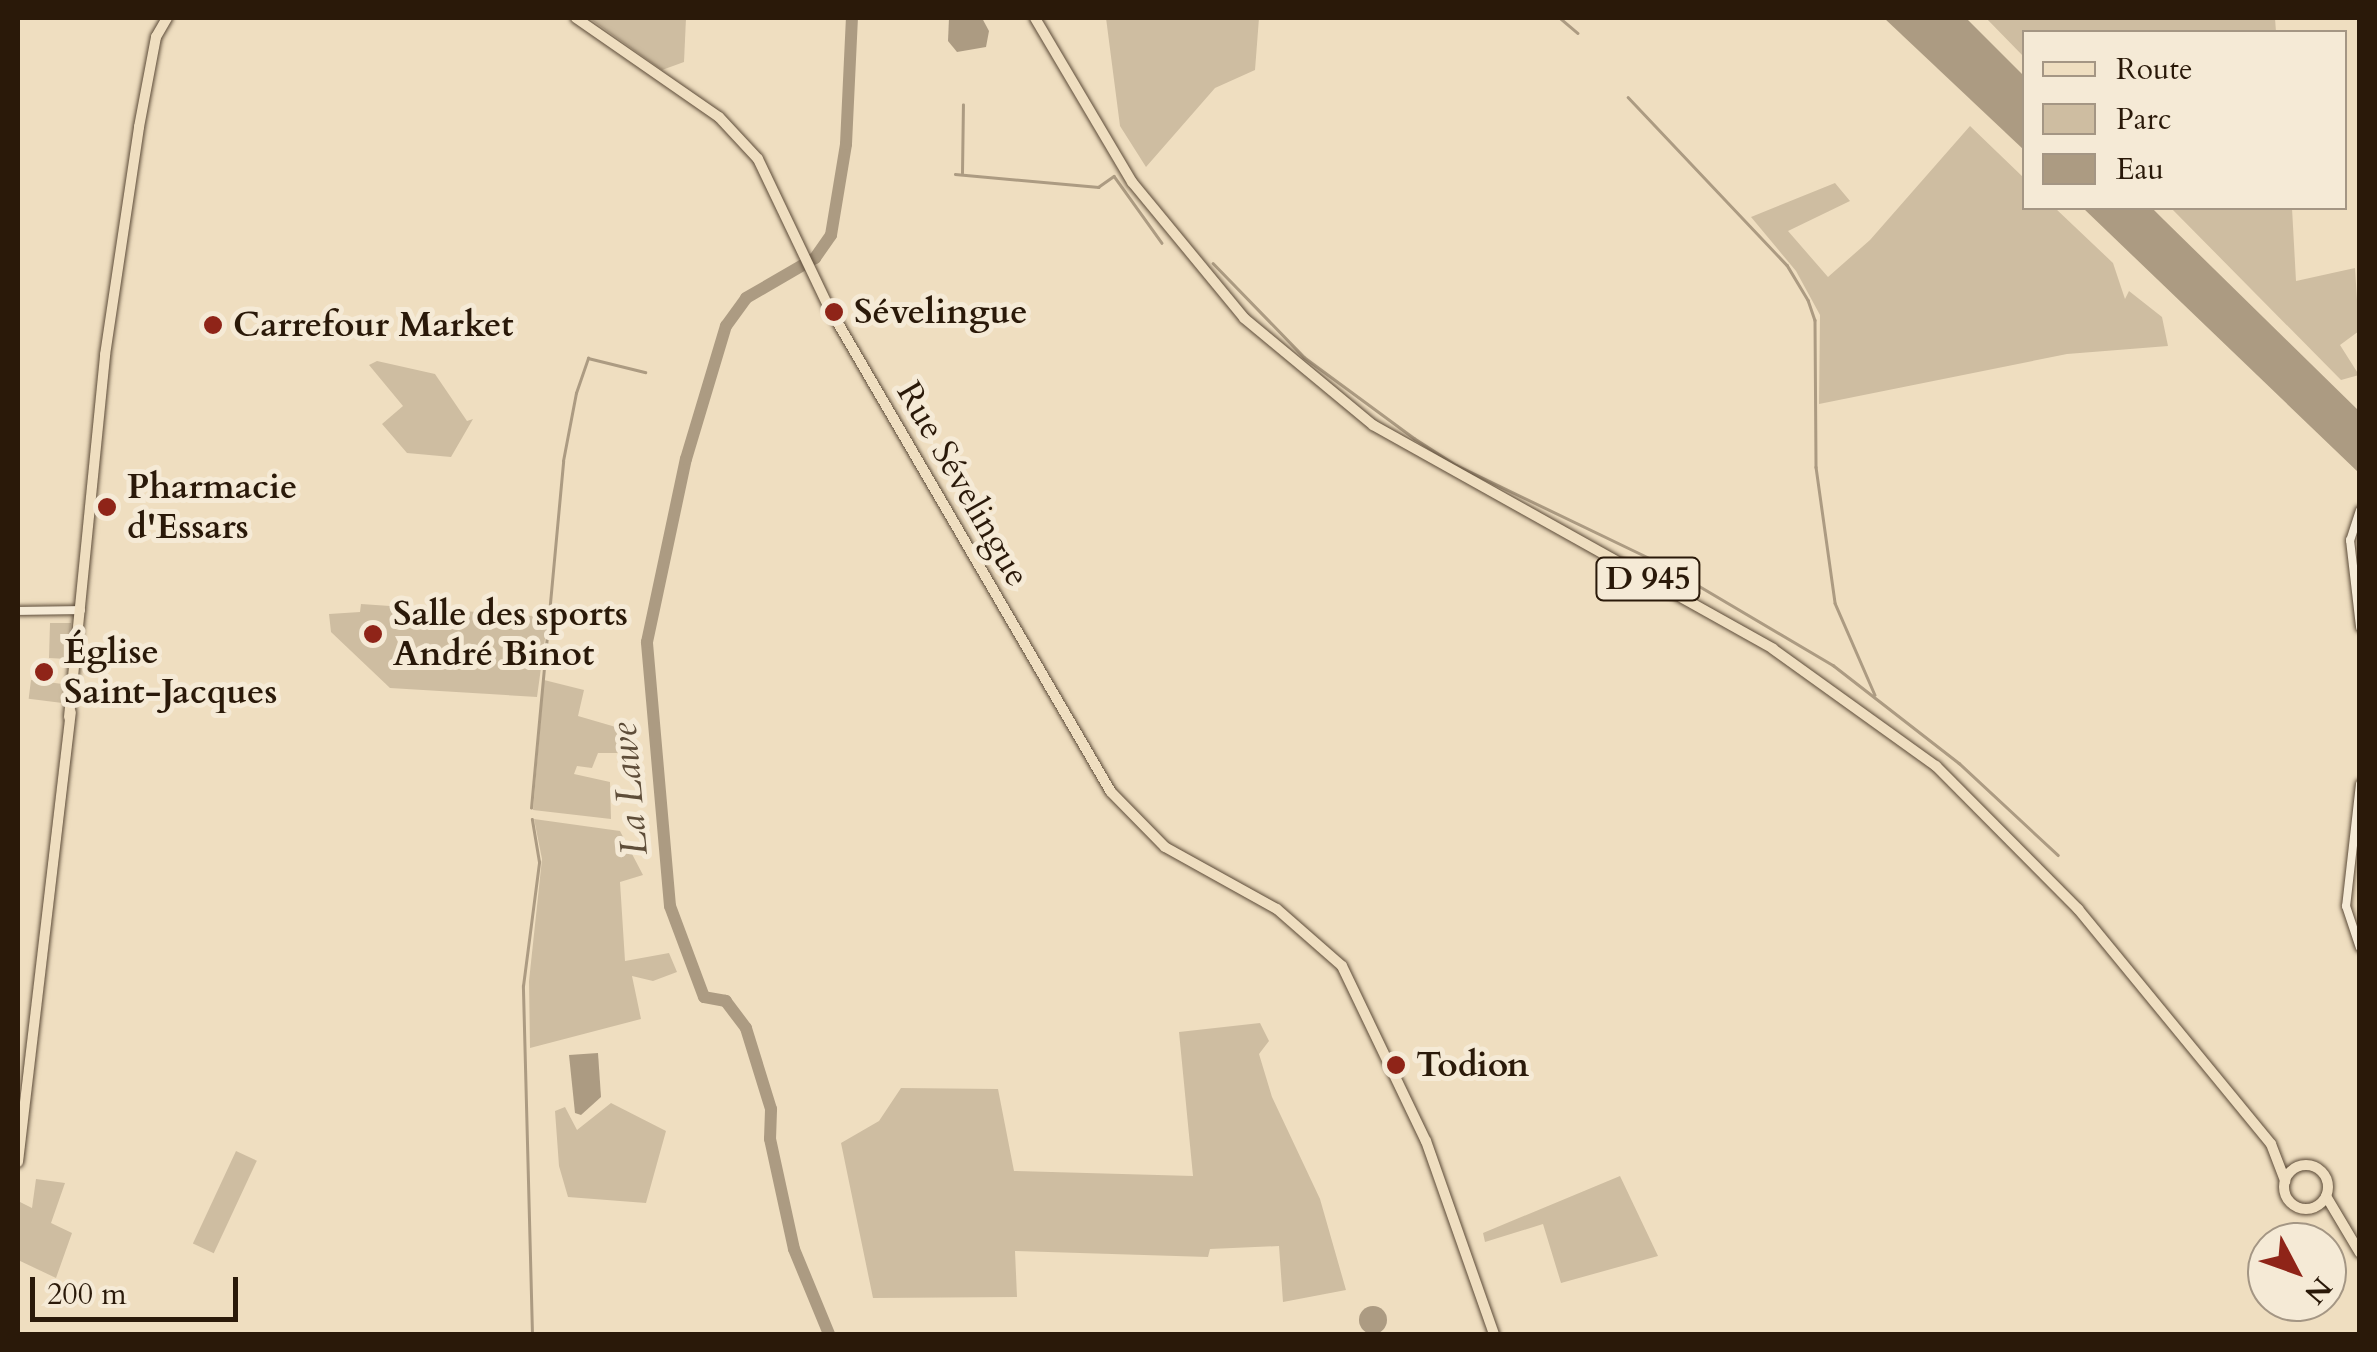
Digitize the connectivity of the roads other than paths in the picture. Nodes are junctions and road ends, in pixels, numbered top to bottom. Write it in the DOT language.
graph roads {
  1 [pos="166,18"];
  2 [pos="576,18"];
  3 [pos="1035,18"];
  4 [pos="2360,510"];
  5 [pos="81,610"];
  6 [pos="18,611"];
  7 [pos="2360,627"];
  8 [pos="2360,784"];
  9 [pos="2360,948"];
  10 [pos="2271,1144"];
  11 [pos="18,1162"];
  12 [pos="2302,1165"];
  13 [pos="2284,1180"];
  14 [pos="2326,1196"];
  15 [pos="2310,1208"];
  16 [pos="2331,1222"];
  17 [pos="2336,1222"];
  18 [pos="1494,1334"];
  1 -- 5 [label="main road"];
  2 -- 18 [label="main road, Rue Sévelingue"];
  3 -- 10 [label="main road, D 945"];
  4 -- 7 [label="street"];
  5 -- 6 [label="street"];
  5 -- 11 [label="main road"];
  8 -- 9 [label="street"];
  10 -- 12 [label="main road, D 945"];
  10 -- 13 [label="main road, D 945"];
  12 -- 13 [label="main road"];
  12 -- 14 [label="main road"];
  13 -- 15 [label="main road"];
  14 -- 15 [label="main road"];
  14 -- 17 [label="main road"];
  15 -- 16 [label="main road"];
}
